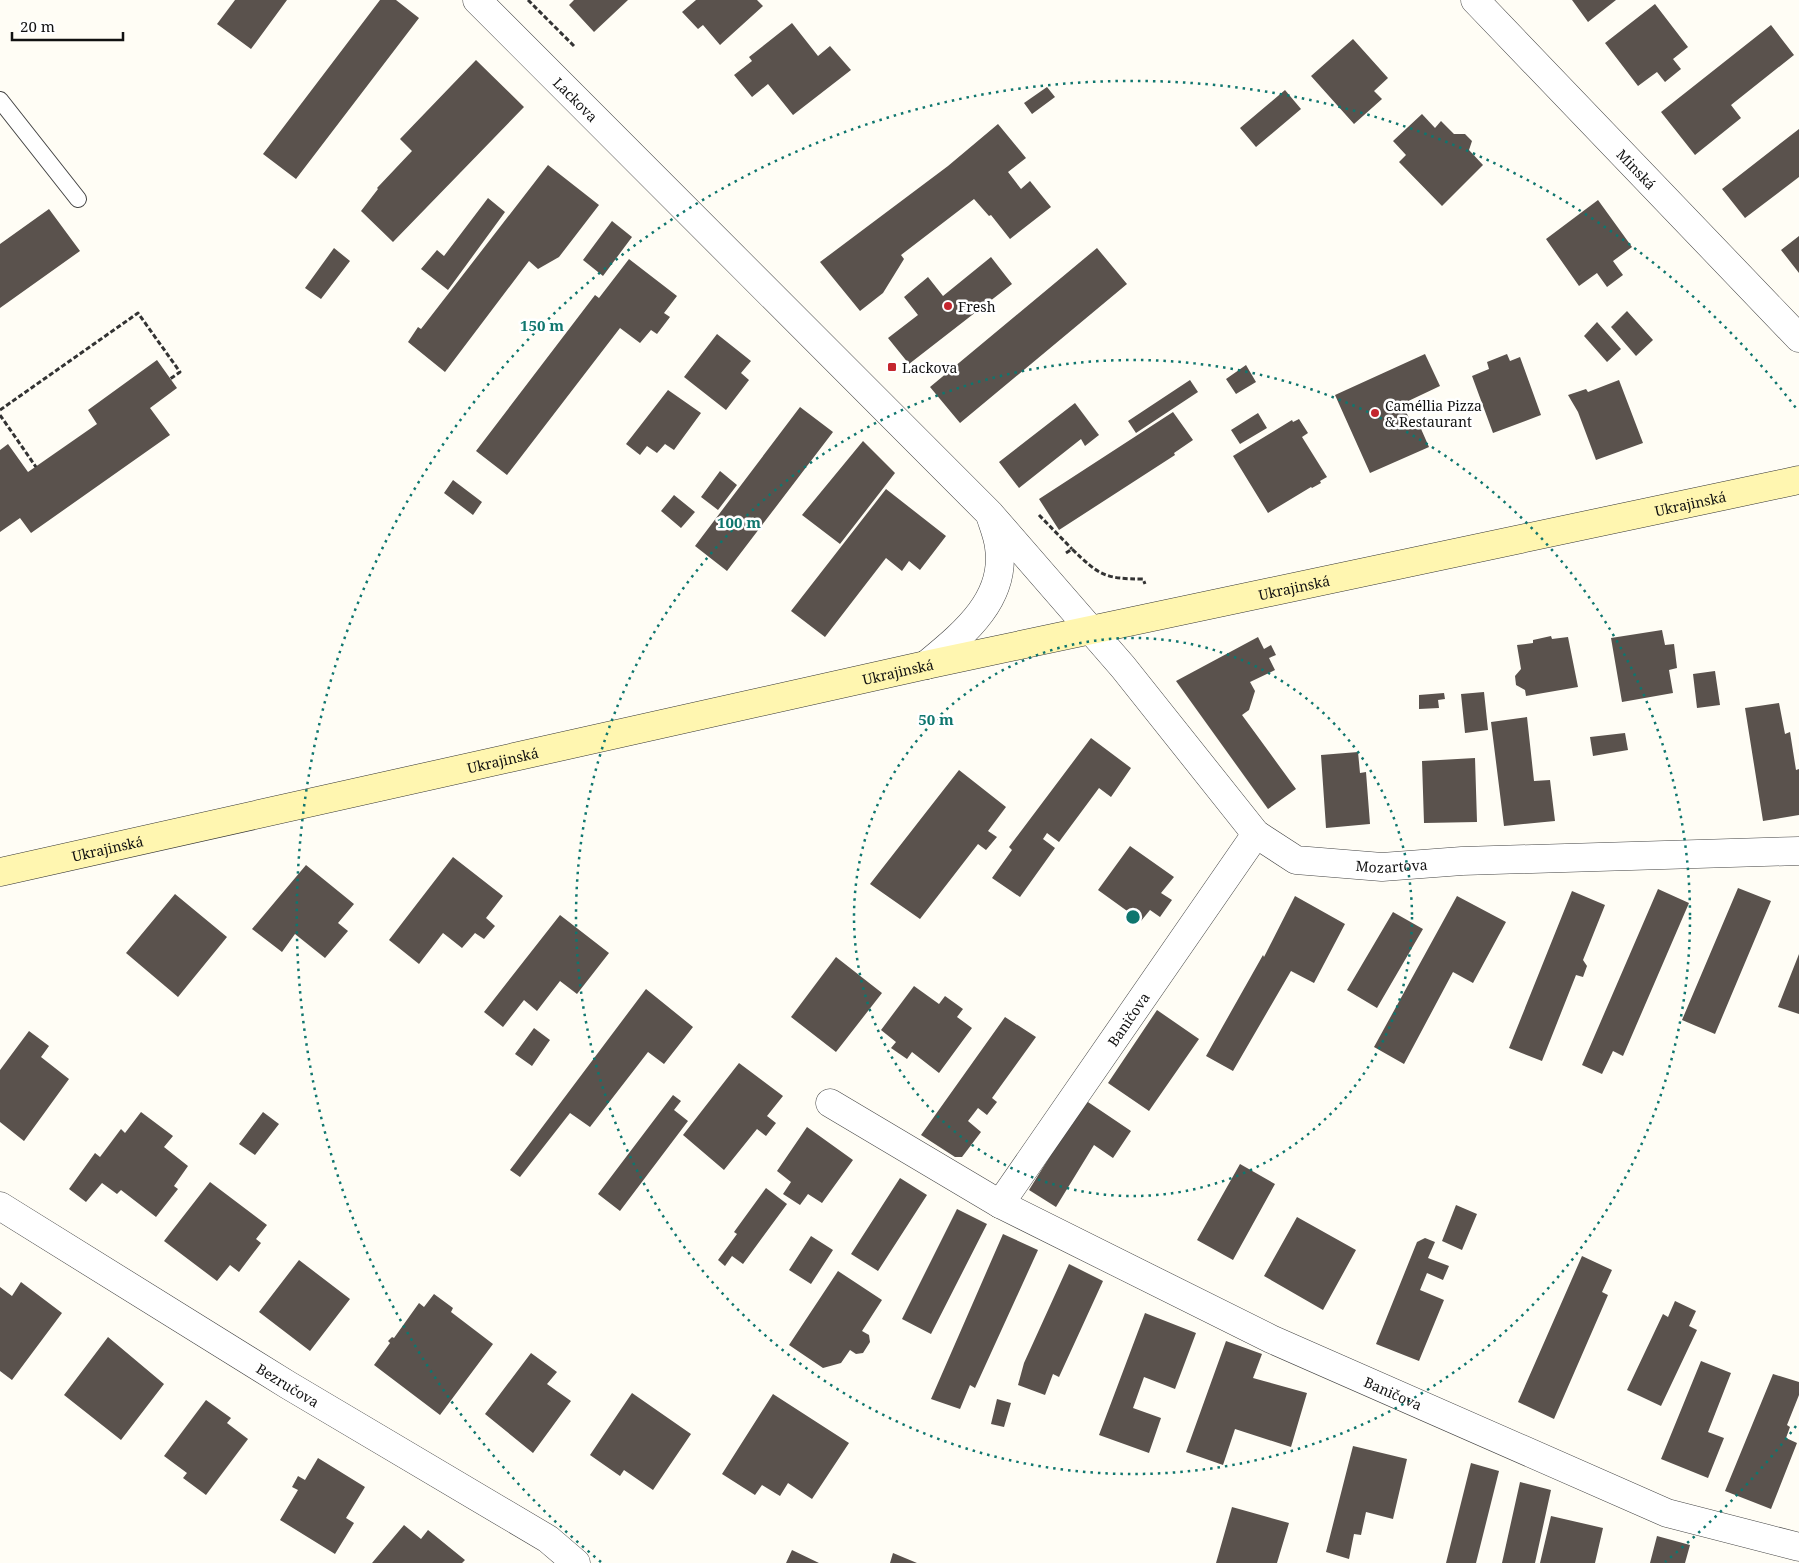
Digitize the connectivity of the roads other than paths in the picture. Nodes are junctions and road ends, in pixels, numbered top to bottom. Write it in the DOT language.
graph roads {
  1 [pos="477,0"];
  2 [pos="1475,0"];
  3 [pos="0,100"];
  4 [pos="78,199"];
  5 [pos="1799,338"];
  6 [pos="1799,480"];
  7 [pos="990,514"];
  8 [pos="1090,630"];
  9 [pos="926,665"];
  10 [pos="1256,834"];
  11 [pos="1799,851"];
  12 [pos="0,872"];
  13 [pos="830,1103"];
  14 [pos="1000,1204"];
  15 [pos="0,1206"];
  16 [pos="1799,1547"];
  17 [pos="576,1563"];
  1 -- 7 [label="street, Lackova"];
  2 -- 5 [label="street, Minská"];
  3 -- 4 [label="lane"];
  6 -- 8 [label="main road, Ukrajinská"];
  7 -- 8 [label="street, Lackova"];
  7 -- 9 [label="street"];
  8 -- 9 [label="main road, Ukrajinská"];
  8 -- 10 [label="street, Mozartova"];
  9 -- 12 [label="main road, Ukrajinská"];
  10 -- 11 [label="street, Mozartova"];
  10 -- 14 [label="street, Baničova"];
  13 -- 14 [label="street, Baničova"];
  14 -- 16 [label="street, Baničova"];
  15 -- 17 [label="street, Bezručova"];
}
